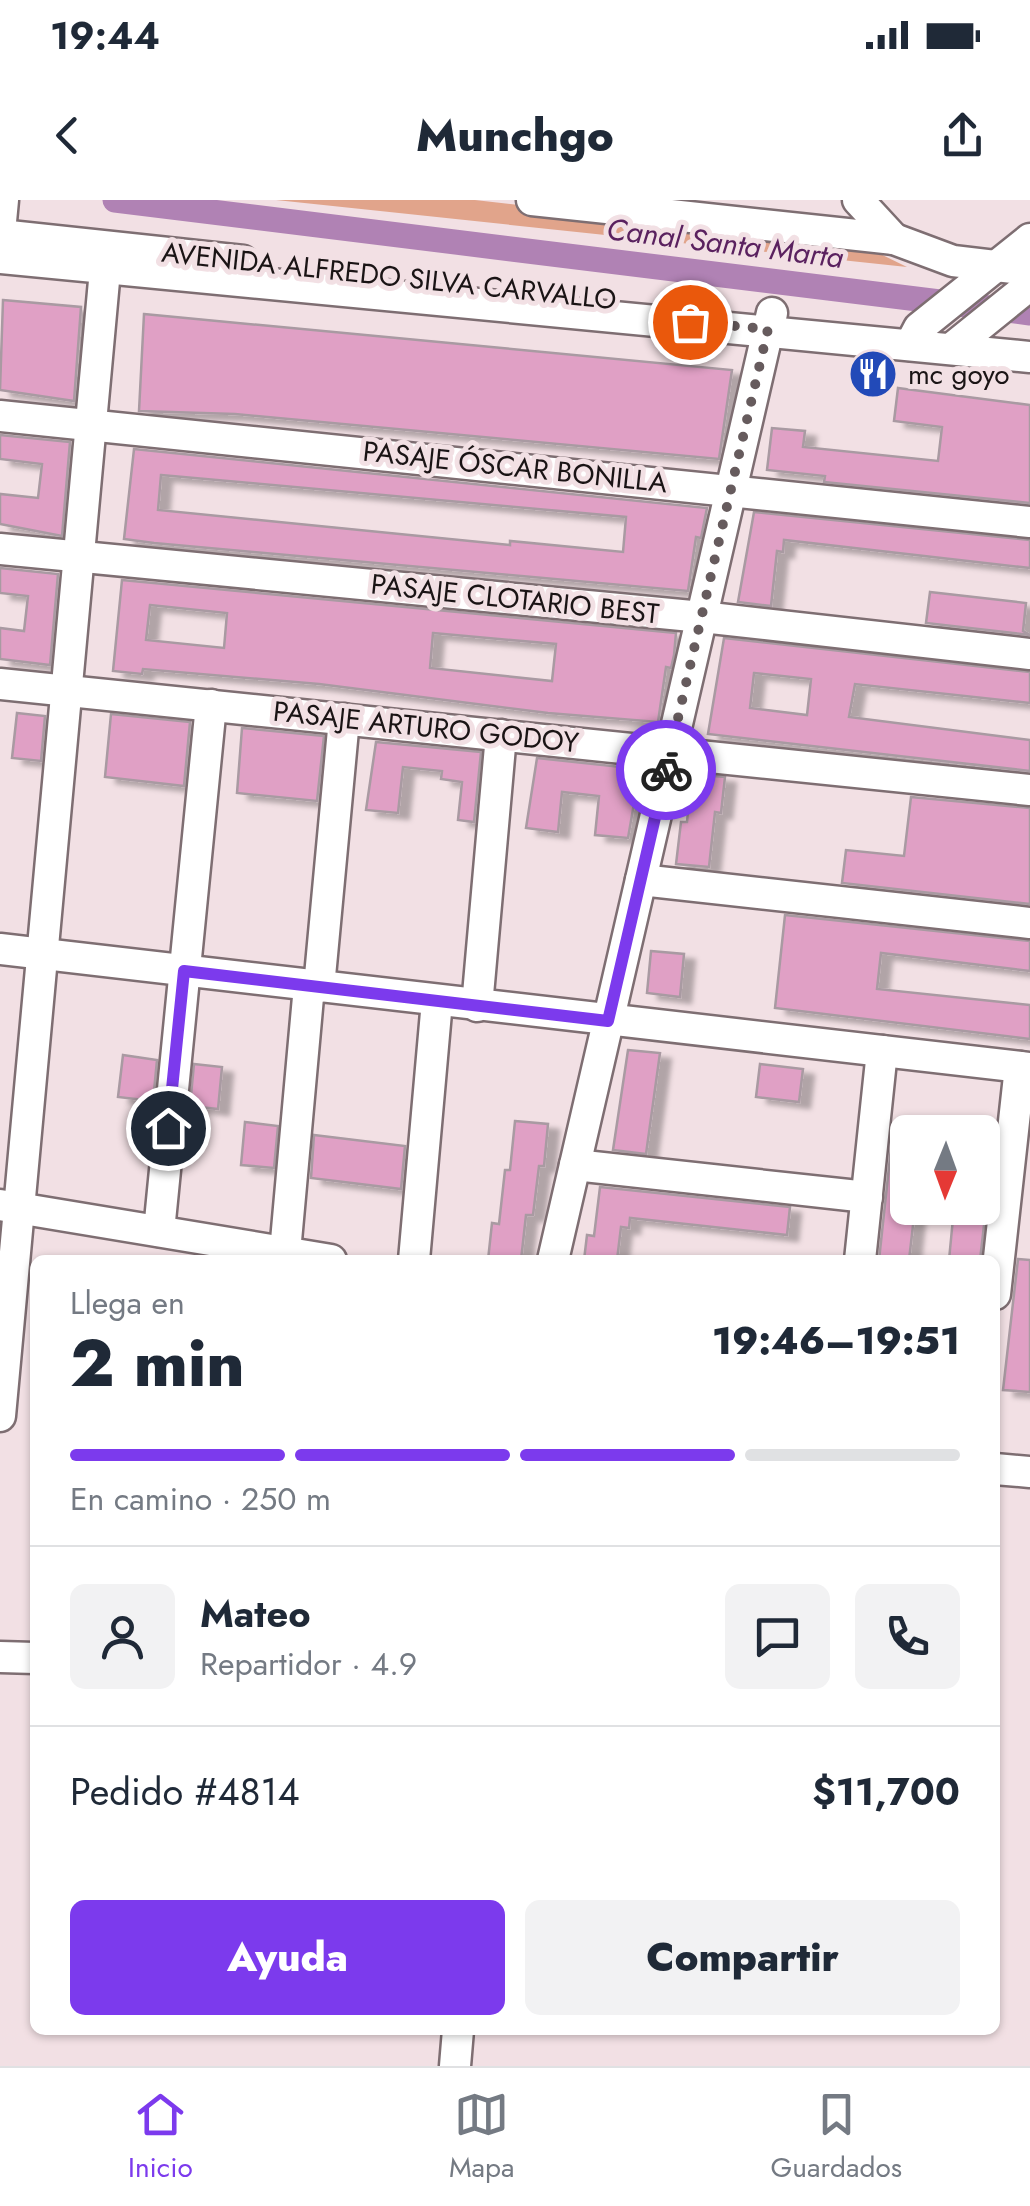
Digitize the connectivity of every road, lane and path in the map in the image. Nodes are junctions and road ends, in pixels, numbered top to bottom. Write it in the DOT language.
graph roads {
  1 [pos="532,200"];
  2 [pos="858,200"];
  3 [pos="665,207"];
  4 [pos="1,221"];
  5 [pos="894,239"];
  6 [pos="1030,239"];
  7 [pos="0,258"];
  8 [pos="106,259"];
  9 [pos="987,272"];
  10 [pos="1029,280"];
  11 [pos="770,321"];
  12 [pos="920,331"];
  13 [pos="952,348"];
  14 [pos="1030,357"];
  15 [pos="0,416"];
  16 [pos="91,425"];
  17 [pos="732,488"];
  18 [pos="1030,522"];
  19 [pos="0,549"];
  20 [pos="79,557"];
  21 [pos="702,617"];
  22 [pos="1030,654"];
  23 [pos="0,684"];
  24 [pos="66,691"];
  25 [pos="212,705"];
  26 [pos="344,719"];
  27 [pos="501,734"];
  28 [pos="670,752"];
  29 [pos="1030,790"];
  30 [pos="641,880"];
  31 [pos="1030,923"];
  32 [pos="0,949"];
  33 [pos="42,954"];
  34 [pos="184,971"];
  35 [pos="314,986"];
  36 [pos="437,1001"];
  37 [pos="478,1006"];
  38 [pos="608,1021"];
  39 [pos="882,1052"];
  40 [pos="1025,1067"];
  41 [pos="575,1165"];
  42 [pos="866,1197"];
  43 [pos="9,1206"];
  44 [pos="159,1231"];
  45 [pos="286,1252"];
  46 [pos="303,1255"];
  47 [pos="414,1255"];
  48 [pos="554,1255"];
  49 [pos="860,1255"];
  50 [pos="1000,1256"];
  51 [pos="0,1416"];
  52 [pos="1000,1469"];
  53 [pos="1030,1472"];
  54 [pos="0,1657"];
  55 [pos="30,1658"];
  56 [pos="458,2035"];
  57 [pos="455,2066"];
  1 -- 3 [label="street"];
  2 -- 5 [label="street"];
  3 -- 5 [label="street"];
  4 -- 8 [label="street, AVENIDA ALFREDO SILVA CARVALLO"];
  5 -- 9 [label="street"];
  6 -- 9 [label="street"];
  7 -- 8 [label="street, AVENIDA ALFREDO SILVA CARVALLO"];
  8 -- 11 [label="street, AVENIDA ALFREDO SILVA CARVALLO"];
  8 -- 16 [label="street"];
  9 -- 10 [label="street"];
  9 -- 12 [label="street"];
  10 -- 13 [label="street"];
  11 -- 12 [label="street, AVENIDA ALFREDO SILVA CARVALLO"];
  11 -- 17 [label="street"];
  12 -- 13 [label="street, AVENIDA ALFREDO SILVA CARVALLO"];
  13 -- 14 [label="street, AVENIDA ALFREDO SILVA CARVALLO"];
  15 -- 16 [label="street, PASAJE ÓSCAR BONILLA"];
  16 -- 17 [label="street, PASAJE ÓSCAR BONILLA"];
  16 -- 20 [label="street"];
  17 -- 18 [label="street, PASAJE ÓSCAR BONILLA"];
  17 -- 21 [label="street"];
  19 -- 20 [label="street, PASAJE CLOTARIO BEST"];
  20 -- 21 [label="street, PASAJE CLOTARIO BEST"];
  20 -- 24 [label="street"];
  21 -- 22 [label="street, PASAJE CLOTARIO BEST"];
  21 -- 28 [label="street"];
  23 -- 24 [label="street, PASAJE ARTURO GODOY"];
  24 -- 25 [label="street, PASAJE ARTURO GODOY"];
  24 -- 33 [label="street"];
  25 -- 26 [label="street, PASAJE ARTURO GODOY"];
  25 -- 34 [label="street"];
  26 -- 27 [label="street, PASAJE ARTURO GODOY"];
  26 -- 35 [label="street"];
  27 -- 28 [label="street, PASAJE ARTURO GODOY"];
  27 -- 37 [label="street"];
  28 -- 29 [label="street, PASAJE ARTURO GODOY"];
  28 -- 30 [label="street"];
  30 -- 31 [label="street"];
  30 -- 38 [label="street"];
  32 -- 33 [label="street"];
  33 -- 34 [label="street"];
  33 -- 43 [label="street"];
  34 -- 35 [label="street"];
  34 -- 44 [label="street"];
  35 -- 36 [label="street"];
  35 -- 45 [label="street"];
  36 -- 37 [label="street"];
  36 -- 47 [label="street"];
  37 -- 38 [label="street"];
  38 -- 39 [label="street"];
  38 -- 41 [label="street"];
  39 -- 40 [label="street"];
  39 -- 42 [label="street"];
  40 -- 50 [label="street"];
  41 -- 42 [label="street"];
  41 -- 48 [label="street"];
  42 -- 49 [label="street"];
  43 -- 44 [label="street"];
  43 -- 51 [label="street"];
  44 -- 45 [label="street"];
  45 -- 46 [label="street"];
  52 -- 53 [label="street"];
  54 -- 55 [label="street"];
  56 -- 57 [label="street"];
}
